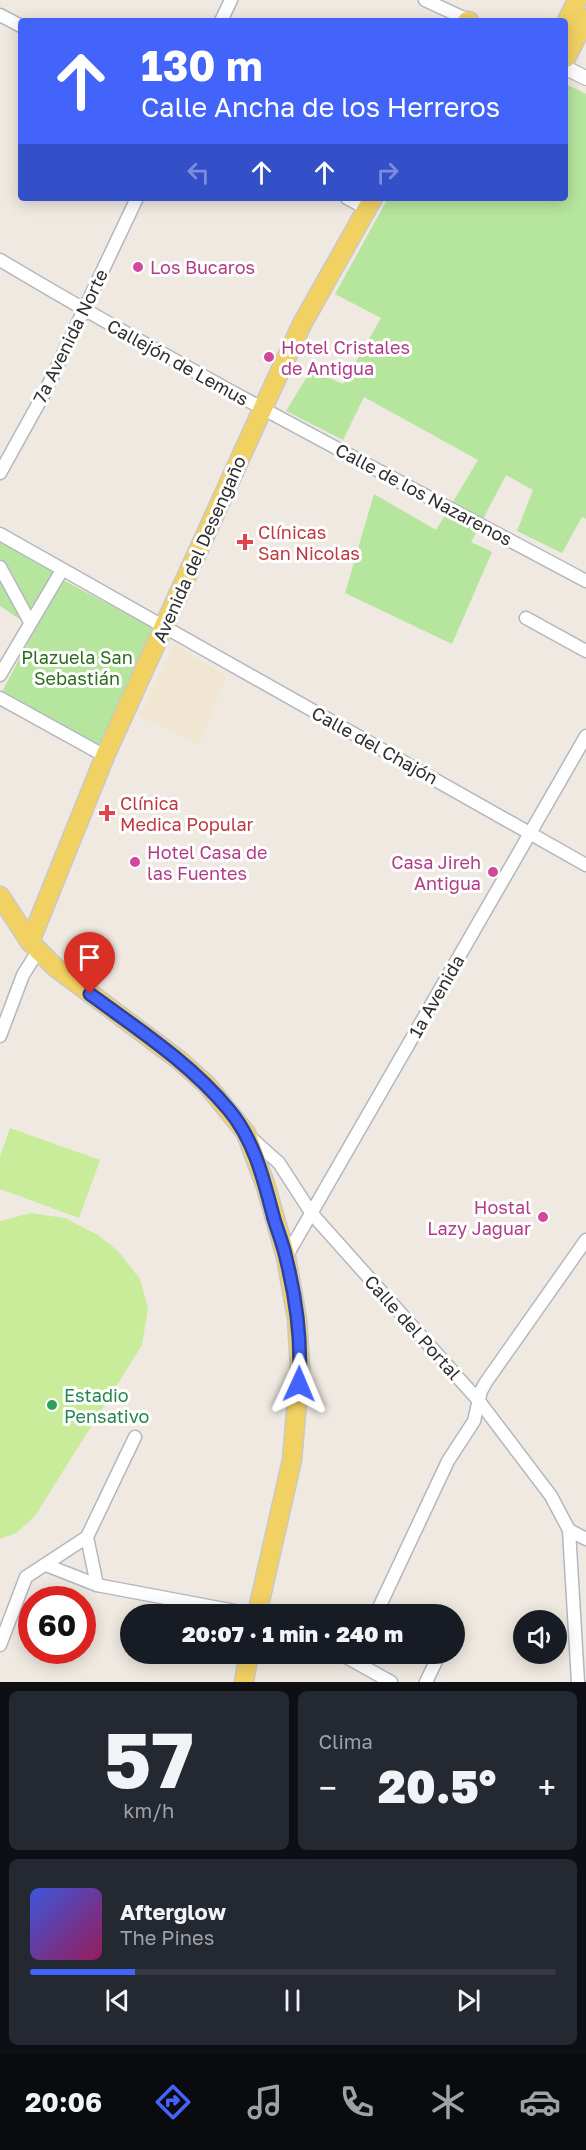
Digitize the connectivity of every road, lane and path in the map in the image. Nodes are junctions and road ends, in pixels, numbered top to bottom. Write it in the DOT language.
graph roads {
  1 [pos="231,0"];
  2 [pos="425,0"];
  3 [pos="577,0"];
  4 [pos="0,15"];
  5 [pos="222,18"];
  6 [pos="462,18"];
  7 [pos="586,18"];
  8 [pos="568,19"];
  9 [pos="18,24"];
  10 [pos="568,54"];
  11 [pos="568,69"];
  12 [pos="586,78"];
  13 [pos="136,201"];
  14 [pos="370,203"];
  15 [pos="0,260"];
  16 [pos="83,310"];
  17 [pos="263,408"];
  18 [pos="0,473"];
  19 [pos="0,534"];
  20 [pos="0,567"];
  21 [pos="62,570"];
  22 [pos="586,581"];
  23 [pos="526,618"];
  24 [pos="30,622"];
  25 [pos="164,625"];
  26 [pos="586,651"];
  27 [pos="0,675"];
  28 [pos="0,698"];
  29 [pos="586,736"];
  30 [pos="105,756"];
  31 [pos="529,832"];
  32 [pos="586,865"];
  33 [pos="0,896"];
  34 [pos="34,946"];
  35 [pos="0,1036"];
  36 [pos="246,1133"];
  37 [pos="312,1214"];
  38 [pos="586,1240"];
  39 [pos="286,1257"];
  40 [pos="479,1401"];
  41 [pos="135,1437"];
  42 [pos="569,1530"];
  43 [pos="87,1537"];
  44 [pos="586,1539"];
  45 [pos="46,1565"];
  46 [pos="97,1585"];
  47 [pos="198,1604"];
  48 [pos="259,1604"];
  49 [pos="381,1604"];
  50 [pos="0,1645"];
  51 [pos="247,1664"];
  52 [pos="366,1664"];
  53 [pos="435,1664"];
  54 [pos="244,1682"];
  55 [pos="391,1682"];
  56 [pos="426,1682"];
  57 [pos="578,1682"];
  1 -- 5 [label="street"];
  2 -- 6 [label="street"];
  3 -- 8 [label="main road"];
  4 -- 9 [label="street"];
  7 -- 10 [label="main road"];
  11 -- 12 [label="street"];
  13 -- 16 [label="street, 7a Avenida Norte"];
  14 -- 17 [label="main road, Avenida del Desengaño"];
  15 -- 16 [label="street, Callejón de Lemus"];
  16 -- 17 [label="street, Callejón de Lemus"];
  16 -- 18 [label="street, 7a Avenida Norte"];
  17 -- 22 [label="street, Calle de los Nazarenos"];
  17 -- 25 [label="main road, Avenida del Desengaño"];
  19 -- 21 [label="street, Calle del Chajón"];
  20 -- 24 [label="street"];
  21 -- 24 [label="street"];
  21 -- 25 [label="street, Calle del Chajón"];
  23 -- 26 [label="street"];
  24 -- 27 [label="street"];
  25 -- 30 [label="main road, Avenida del Desengaño"];
  25 -- 31 [label="street, Calle del Chajón"];
  28 -- 30 [label="street"];
  29 -- 31 [label="street, 1a Avenida"];
  30 -- 34 [label="main road, Avenida del Desengaño"];
  31 -- 32 [label="street, Calle del Chajón"];
  31 -- 37 [label="street, 1a Avenida"];
  33 -- 34 [label="main road"];
  34 -- 35 [label="street"];
  34 -- 36 [label="main road"];
  36 -- 37 [label="street, Calle del Portal"];
  36 -- 39 [label="main road"];
  37 -- 39 [label="street, 1a Avenida"];
  37 -- 40 [label="street, Calle del Portal"];
  38 -- 40 [label="street"];
  39 -- 48 [label="main road"];
  40 -- 42 [label="street, Calle del Portal"];
  40 -- 49 [label="street"];
  41 -- 43 [label="street"];
  42 -- 44 [label="street"];
  42 -- 57 [label="street"];
  43 -- 45 [label="street"];
  43 -- 46 [label="street"];
  45 -- 46 [label="street"];
  45 -- 50 [label="street"];
  46 -- 47 [label="street"];
  51 -- 54 [label="main road"];
  52 -- 55 [label="street"];
  53 -- 56 [label="street"];
}
